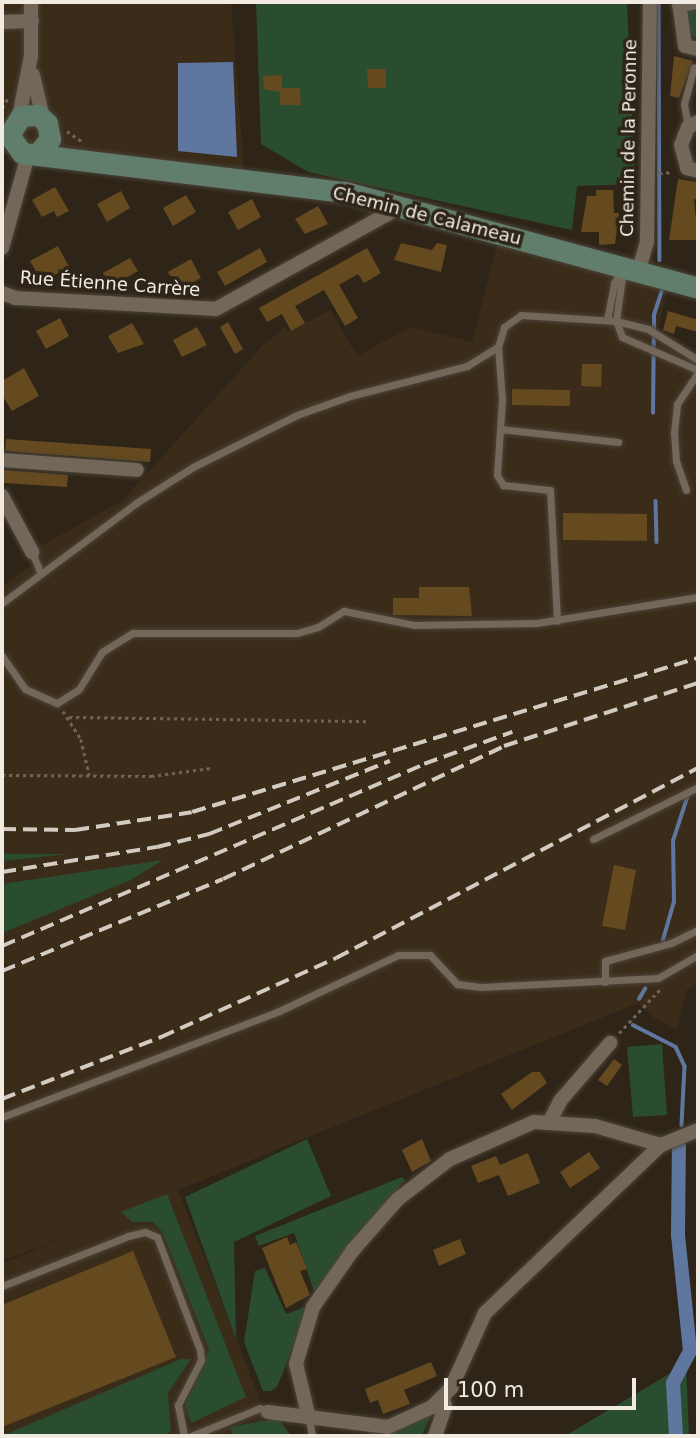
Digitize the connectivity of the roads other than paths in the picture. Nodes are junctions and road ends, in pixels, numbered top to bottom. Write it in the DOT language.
graph roads {
  1 [pos="31,2"];
  2 [pos="650,2"];
  3 [pos="697,2"];
  4 [pos="679,4"];
  5 [pos="32,21"];
  6 [pos="2,22"];
  7 [pos="692,47"];
  8 [pos="31,56"];
  9 [pos="694,67"];
  10 [pos="8,122"];
  11 [pos="693,125"];
  12 [pos="53,127"];
  13 [pos="21,152"];
  14 [pos="89,152"];
  15 [pos="698,171"];
  16 [pos="400,207"];
  17 [pos="2,248"];
  18 [pos="630,271"];
  19 [pos="698,288"];
  20 [pos="2,293"];
  21 [pos="607,320"];
  22 [pos="616,321"];
  23 [pos="498,347"];
  24 [pos="698,360"];
  25 [pos="698,372"];
  26 [pos="500,429"];
  27 [pos="618,442"];
  28 [pos="2,460"];
  29 [pos="138,470"];
  30 [pos="686,490"];
  31 [pos="2,496"];
  32 [pos="32,552"];
  33 [pos="40,572"];
  34 [pos="698,597"];
  35 [pos="2,603"];
  36 [pos="558,621"];
  37 [pos="2,656"];
  38 [pos="698,787"];
  39 [pos="593,839"];
  40 [pos="698,930"];
  41 [pos="698,955"];
  42 [pos="605,982"];
  43 [pos="610,1043"];
  44 [pos="2,1116"];
  45 [pos="549,1123"];
  46 [pos="698,1130"];
  47 [pos="661,1145"];
  48 [pos="2,1286"];
  49 [pos="443,1395"];
  50 [pos="268,1412"];
  51 [pos="309,1419"];
  52 [pos="184,1436"];
  53 [pos="191,1436"];
  54 [pos="312,1436"];
  55 [pos="435,1436"];
  1 -- 5 [label="street"];
  2 -- 18 [label="street, Chemin de la Peronne"];
  3 -- 4 [label="street"];
  4 -- 7 [label="street"];
  5 -- 6 [label="street"];
  5 -- 8 [label="street"];
  8 -- 10 [label="street"];
  8 -- 12 [label="street"];
  9 -- 11 [label="lane"];
  10 -- 12 [label="main road"];
  10 -- 13 [label="main road"];
  11 -- 15 [label="street"];
  12 -- 13 [label="main road"];
  12 -- 14 [label="main road, Chemin de Calameau"];
  13 -- 14 [label="main road, Chemin de Calameau"];
  13 -- 17 [label="street"];
  14 -- 16 [label="main road, Chemin de Calameau"];
  16 -- 18 [label="main road, Chemin de Calameau"];
  16 -- 20 [label="street, Rue Étienne Carrère"];
  18 -- 19 [label="main road, Chemin de Calameau"];
  18 -- 21 [label="lane"];
  18 -- 22 [label="lane"];
  21 -- 22 [label="lane"];
  21 -- 23 [label="lane"];
  22 -- 24 [label="lane"];
  22 -- 25 [label="lane"];
  23 -- 26 [label="lane"];
  23 -- 33 [label="lane"];
  25 -- 30 [label="lane"];
  26 -- 27 [label="lane"];
  26 -- 36 [label="lane"];
  28 -- 29 [label="street"];
  31 -- 32 [label="street"];
  32 -- 33 [label="lane"];
  33 -- 35 [label="lane"];
  34 -- 36 [label="lane"];
  36 -- 37 [label="lane"];
  38 -- 39 [label="lane"];
  40 -- 42 [label="lane"];
  41 -- 42 [label="lane"];
  42 -- 44 [label="lane"];
  43 -- 45 [label="street"];
  45 -- 47 [label="street"];
  45 -- 51 [label="street"];
  46 -- 47 [label="street"];
  47 -- 49 [label="street"];
  48 -- 52 [label="lane"];
  49 -- 51 [label="street"];
  49 -- 55 [label="street"];
  50 -- 51 [label="street"];
  50 -- 53 [label="lane"];
  51 -- 54 [label="lane"];
}
